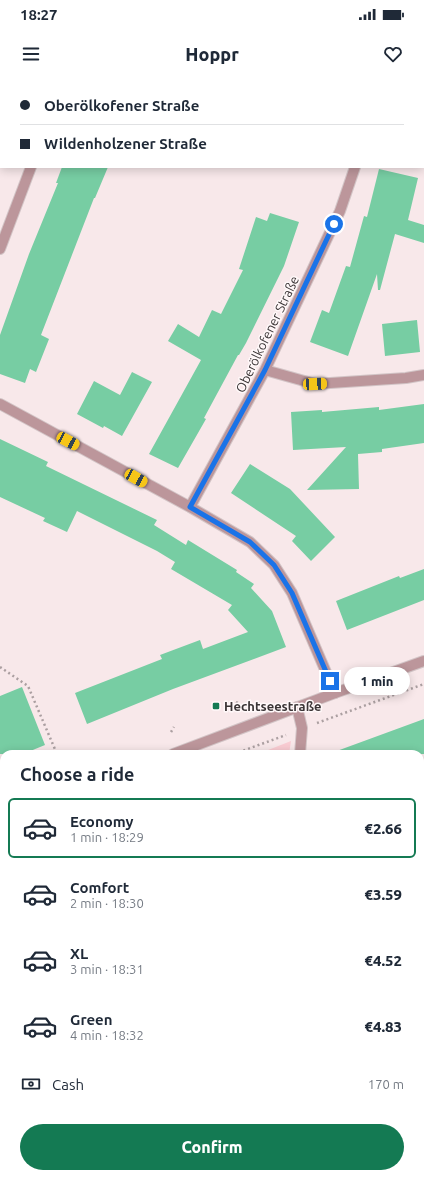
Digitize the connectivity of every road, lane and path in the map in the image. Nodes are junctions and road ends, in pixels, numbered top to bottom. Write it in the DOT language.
graph roads {
  1 [pos="31,168"];
  2 [pos="355,168"];
  3 [pos="0,249"];
  4 [pos="265,370"];
  5 [pos="424,376"];
  6 [pos="0,404"];
  7 [pos="190,507"];
  8 [pos="424,661"];
  9 [pos="0,666"];
  10 [pos="424,684"];
  11 [pos="335,692"];
  12 [pos="236,702"];
  13 [pos="240,704"];
  14 [pos="297,707"];
  15 [pos="174,727"];
  16 [pos="302,728"];
  17 [pos="171,732"];
  18 [pos="55,750"];
  19 [pos="184,750"];
  20 [pos="244,750"];
  21 [pos="300,750"];
  1 -- 3 [label="street"];
  2 -- 4 [label="street, Oberölkofener Straße"];
  4 -- 5 [label="street"];
  4 -- 7 [label="street, Oberölkofener Straße"];
  6 -- 7 [label="street"];
  7 -- 11 [label="street"];
  8 -- 11 [label="street"];
  9 -- 18 [label="path"];
  10 -- 16 [label="path"];
  11 -- 14 [label="street"];
  12 -- 13 [label="path"];
  14 -- 16 [label="street"];
  14 -- 19 [label="street"];
  15 -- 17 [label="path"];
  16 -- 20 [label="path"];
  16 -- 21 [label="street"];
}
